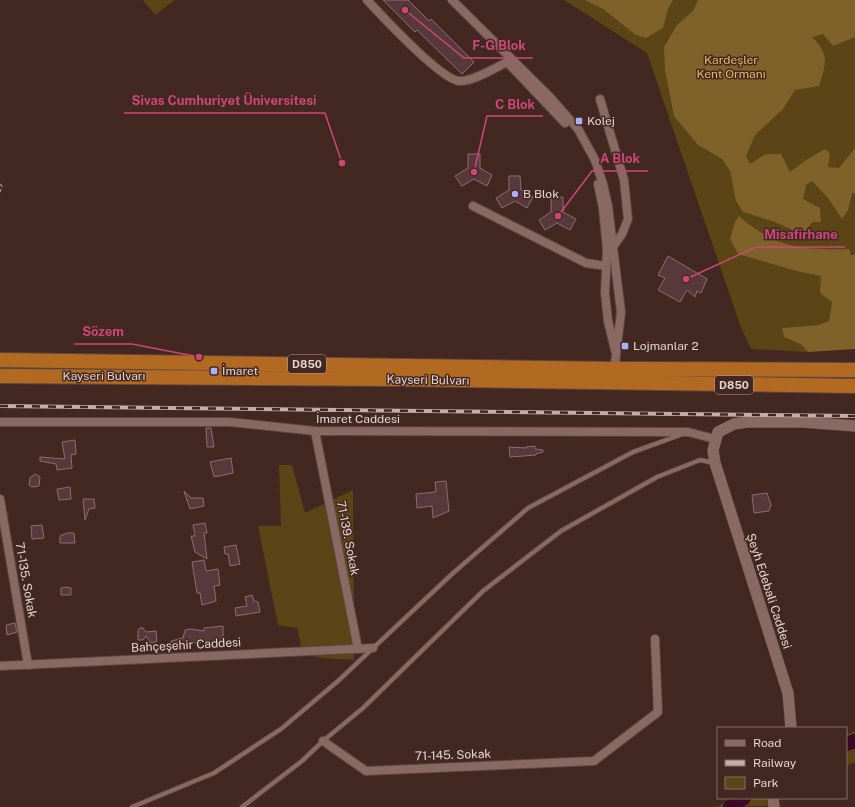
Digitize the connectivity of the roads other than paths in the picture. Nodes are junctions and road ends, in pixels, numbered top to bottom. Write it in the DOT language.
graph roads {
  1 [pos="366,0"];
  2 [pos="446,0"];
  3 [pos="452,0"];
  4 [pos="507,62"];
  5 [pos="600,99"];
  6 [pos="473,206"];
  7 [pos="613,247"];
  8 [pos="606,266"];
  9 [pos="616,353"];
  10 [pos="0,360"];
  11 [pos="615,369"];
  12 [pos="855,370"];
  13 [pos="0,376"];
  14 [pos="612,383"];
  15 [pos="855,386"];
  16 [pos="0,422"];
  17 [pos="855,426"];
  18 [pos="314,431"];
  19 [pos="688,432"];
  20 [pos="715,439"];
  21 [pos="715,463"];
  22 [pos="0,499"];
  23 [pos="655,639"];
  24 [pos="373,648"];
  25 [pos="358,649"];
  26 [pos="28,665"];
  27 [pos="0,666"];
  28 [pos="791,727"];
  29 [pos="323,741"];
  30 [pos="132,807"];
  31 [pos="242,807"];
  1 -- 4 [label="street"];
  2 -- 4 [label="street"];
  3 -- 7 [label="street"];
  4 -- 8 [label="street"];
  5 -- 7 [label="street"];
  6 -- 8 [label="street"];
  7 -- 9 [label="street"];
  8 -- 9 [label="street"];
  9 -- 11 [label="street"];
  10 -- 11 [label="highway, Kayseri Bulvarı / D850"];
  11 -- 12 [label="highway, Kayseri Bulvarı / D850"];
  11 -- 14 [label="street"];
  13 -- 14 [label="highway, Kayseri Bulvarı / D850"];
  14 -- 15 [label="highway, Kayseri Bulvarı / D850"];
  16 -- 18 [label="street, İmaret Caddesi"];
  17 -- 20 [label="street"];
  18 -- 19 [label="street, İmaret Caddesi"];
  18 -- 25 [label="street, 71-139. Sokak"];
  19 -- 20 [label="street, İmaret Caddesi"];
  19 -- 24 [label="lane"];
  20 -- 21 [label="street, Şeyh Edebali Caddesi"];
  21 -- 28 [label="street, Şeyh Edebali Caddesi"];
  21 -- 29 [label="lane"];
  22 -- 26 [label="street, 71-135. Sokak"];
  23 -- 29 [label="street, 71-145. Sokak"];
  24 -- 25 [label="street, Bahçeşehir Caddesi"];
  24 -- 30 [label="lane"];
  25 -- 26 [label="street, Bahçeşehir Caddesi"];
  26 -- 27 [label="street, Bahçeşehir Caddesi"];
  29 -- 31 [label="lane"];
}
